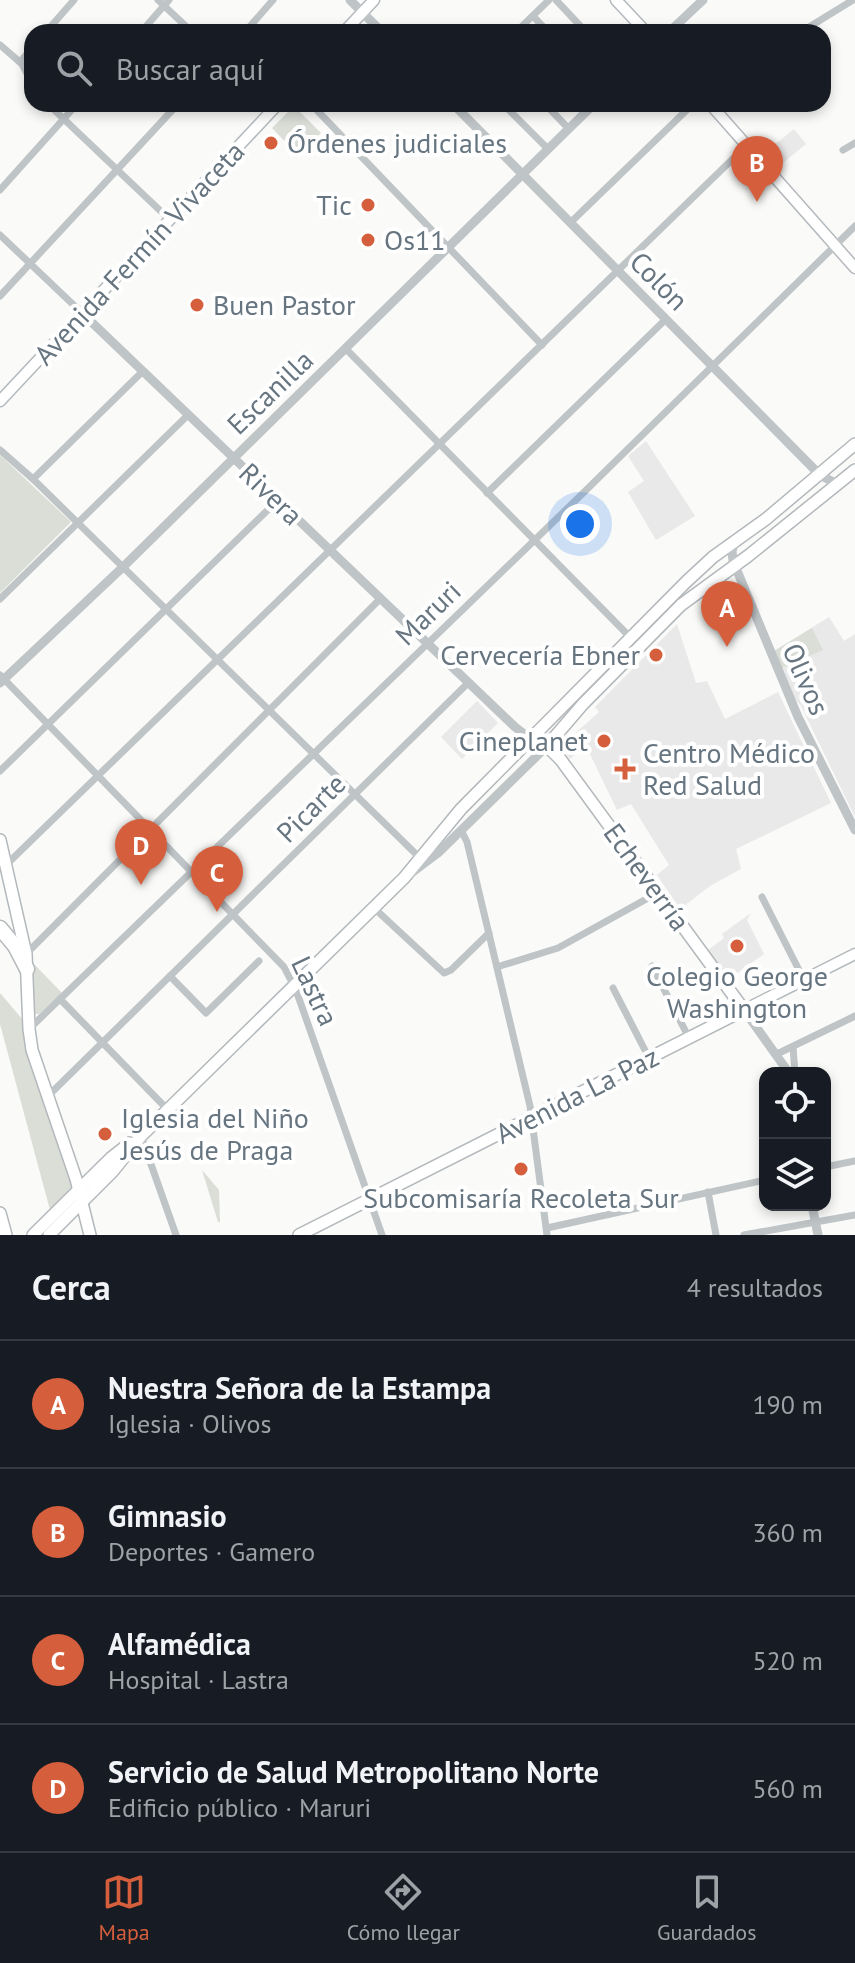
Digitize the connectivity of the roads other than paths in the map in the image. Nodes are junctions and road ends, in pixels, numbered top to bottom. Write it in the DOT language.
graph roads {
  1 [pos="74,0"];
  2 [pos="273,0"];
  3 [pos="350,0"];
  4 [pos="374,0"];
  5 [pos="549,0"];
  6 [pos="556,0"];
  7 [pos="616,0"];
  8 [pos="703,0"];
  9 [pos="853,0"];
  10 [pos="164,2"];
  11 [pos="362,12"];
  12 [pos="533,16"];
  13 [pos="53,24"];
  14 [pos="147,24"];
  15 [pos="185,24"];
  16 [pos="252,24"];
  17 [pos="351,24"];
  18 [pos="374,24"];
  19 [pos="524,24"];
  20 [pos="540,24"];
  21 [pos="578,24"];
  22 [pos="638,24"];
  23 [pos="678,24"];
  24 [pos="814,24"];
  25 [pos="0,45"];
  26 [pos="24,57"];
  27 [pos="20,62"];
  28 [pos="24,69"];
  29 [pos="56,112"];
  30 [pos="70,112"];
  31 [pos="170,112"];
  32 [pos="267,112"];
  33 [pos="319,112"];
  34 [pos="461,112"];
  35 [pos="511,112"];
  36 [pos="553,112"];
  37 [pos="586,112"];
  38 [pos="685,112"];
  39 [pos="717,112"];
  40 [pos="63,120"];
  41 [pos="569,129"];
  42 [pos="855,143"];
  43 [pos="746,146"];
  44 [pos="548,149"];
  45 [pos="843,150"];
  46 [pos="116,170"];
  47 [pos="522,174"];
  48 [pos="0,190"];
  49 [pos="170,220"];
  50 [pos="570,223"];
  51 [pos="855,226"];
  52 [pos="0,235"];
  53 [pos="835,245"];
  54 [pos="449,248"];
  55 [pos="30,263"];
  56 [pos="855,268"];
  57 [pos="618,271"];
  58 [pos="0,296"];
  59 [pos="82,313"];
  60 [pos="666,319"];
  61 [pos="542,345"];
  62 [pos="346,349"];
  63 [pos="712,366"];
  64 [pos="143,371"];
  65 [pos="0,401"];
  66 [pos="188,415"];
  67 [pos="440,444"];
  68 [pos="855,444"];
  69 [pos="0,450"];
  70 [pos="234,458"];
  71 [pos="855,470"];
  72 [pos="820,475"];
  73 [pos="33,479"];
  74 [pos="837,484"];
  75 [pos="487,493"];
  76 [pos="278,500"];
  77 [pos="79,524"];
  78 [pos="534,540"];
  79 [pos="735,541"];
  80 [pos="331,551"];
  81 [pos="735,566"];
  82 [pos="123,567"];
  83 [pos="0,599"];
  84 [pos="380,599"];
  85 [pos="167,610"];
  86 [pos="630,637"];
  87 [pos="427,644"];
  88 [pos="219,661"];
  89 [pos="1,679"];
  90 [pos="468,683"];
  91 [pos="269,710"];
  92 [pos="49,724"];
  93 [pos="531,739"];
  94 [pos="546,747"];
  95 [pos="313,753"];
  96 [pos="0,771"];
  97 [pos="99,775"];
  98 [pos="356,795"];
  99 [pos="151,829"];
  100 [pos="461,830"];
  101 [pos="855,830"];
  102 [pos="0,840"];
  103 [pos="420,858"];
  104 [pos="6,865"];
  105 [pos="193,871"];
  106 [pos="404,878"];
  107 [pos="659,892"];
  108 [pos="762,897"];
  109 [pos="374,908"];
  110 [pos="234,914"];
  111 [pos="0,928"];
  112 [pos="489,933"];
  113 [pos="855,954"];
  114 [pos="259,961"];
  115 [pos="27,962"];
  116 [pos="652,966"];
  117 [pos="497,967"];
  118 [pos="170,976"];
  119 [pos="804,980"];
  120 [pos="294,986"];
  121 [pos="613,988"];
  122 [pos="60,999"];
  123 [pos="744,1010"];
  124 [pos="855,1016"];
  125 [pos="29,1029"];
  126 [pos="689,1038"];
  127 [pos="102,1043"];
  128 [pos="793,1047"];
  129 [pos="777,1054"];
  130 [pos="649,1058"];
  131 [pos="787,1067"];
  132 [pos="792,1067"];
  133 [pos="47,1097"];
  134 [pos="168,1110"];
  135 [pos="532,1118"];
  136 [pos="141,1136"];
  137 [pos="855,1161"];
  138 [pos="831,1166"];
  139 [pos="759,1181"];
  140 [pos="708,1192"];
  141 [pos="80,1197"];
  142 [pos="371,1199"];
  143 [pos="813,1211"];
  144 [pos="0,1213"];
  145 [pos="855,1215"];
  146 [pos="815,1222"];
  147 [pos="547,1232"];
  148 [pos="6,1235"];
  149 [pos="33,1235"];
  150 [pos="49,1235"];
  151 [pos="90,1235"];
  152 [pos="176,1235"];
  153 [pos="299,1235"];
  154 [pos="382,1235"];
  155 [pos="716,1235"];
  156 [pos="744,1235"];
  157 [pos="818,1235"];
  1 -- 13 [label="street"];
  2 -- 16 [label="street"];
  3 -- 11 [label="street"];
  4 -- 11 [label="main road"];
  5 -- 12 [label="street"];
  6 -- 21 [label="street"];
  7 -- 22 [label="main road"];
  8 -- 23 [label="street"];
  9 -- 24 [label="street"];
  10 -- 14 [label="street"];
  10 -- 15 [label="street"];
  11 -- 17 [label="main road"];
  11 -- 18 [label="street"];
  12 -- 19 [label="street"];
  12 -- 20 [label="street"];
  25 -- 27 [label="street"];
  26 -- 27 [label="street"];
  27 -- 28 [label="street"];
  29 -- 40 [label="street"];
  30 -- 40 [label="street"];
  31 -- 46 [label="street"];
  32 -- 49 [label="main road, Avenida Fermín Vivaceta"];
  33 -- 54 [label="street"];
  34 -- 47 [label="street, Colón"];
  35 -- 44 [label="street"];
  36 -- 41 [label="street"];
  37 -- 41 [label="street, Escanilla"];
  38 -- 50 [label="street"];
  39 -- 43 [label="main road"];
  40 -- 46 [label="street"];
  40 -- 48 [label="street"];
  41 -- 44 [label="street, Escanilla"];
  42 -- 45 [label="street"];
  43 -- 53 [label="main road"];
  43 -- 57 [label="street"];
  44 -- 47 [label="street, Escanilla"];
  46 -- 49 [label="street"];
  46 -- 55 [label="street"];
  47 -- 50 [label="street, Colón"];
  47 -- 54 [label="street, Escanilla"];
  49 -- 59 [label="main road, Avenida Fermín Vivaceta"];
  50 -- 57 [label="street, Colón"];
  51 -- 53 [label="street, Maruri"];
  52 -- 55 [label="street, Rivera"];
  53 -- 56 [label="main road"];
  53 -- 63 [label="street, Maruri"];
  54 -- 61 [label="street"];
  54 -- 62 [label="street, Escanilla"];
  55 -- 58 [label="street"];
  55 -- 59 [label="street, Rivera"];
  57 -- 60 [label="street, Colón"];
  57 -- 61 [label="street"];
  59 -- 64 [label="street, Rivera"];
  59 -- 65 [label="main road, Avenida Fermín Vivaceta"];
  60 -- 63 [label="street, Colón"];
  60 -- 75 [label="street"];
  61 -- 67 [label="street"];
  62 -- 67 [label="street"];
  62 -- 70 [label="street, Escanilla"];
  63 -- 72 [label="street, Colón"];
  63 -- 78 [label="street, Maruri"];
  64 -- 66 [label="street, Rivera"];
  64 -- 73 [label="street"];
  66 -- 70 [label="street, Rivera"];
  66 -- 77 [label="street"];
  67 -- 75 [label="street"];
  67 -- 80 [label="street"];
  68 -- 72 [label="main road"];
  69 -- 73 [label="street"];
  70 -- 76 [label="street, Rivera"];
  70 -- 82 [label="street, Escanilla"];
  71 -- 74 [label="main road"];
  72 -- 74 [label="street, Colón"];
  72 -- 79 [label="main road"];
  73 -- 77 [label="street"];
  74 -- 81 [label="main road"];
  75 -- 78 [label="street"];
  76 -- 80 [label="street, Rivera"];
  76 -- 85 [label="street"];
  77 -- 82 [label="street"];
  77 -- 83 [label="street"];
  78 -- 86 [label="street"];
  78 -- 87 [label="street, Maruri"];
  79 -- 81 [label="street, Olivos"];
  79 -- 86 [label="main road"];
  80 -- 84 [label="street, Rivera"];
  80 -- 88 [label="street"];
  81 -- 94 [label="main road"];
  81 -- 101 [label="street, Olivos"];
  82 -- 85 [label="street"];
  82 -- 89 [label="street, Escanilla"];
  84 -- 87 [label="street, Rivera"];
  84 -- 91 [label="street"];
  85 -- 88 [label="street"];
  85 -- 92 [label="street"];
  86 -- 93 [label="main road"];
  87 -- 90 [label="street, Rivera"];
  87 -- 95 [label="street, Maruri"];
  88 -- 91 [label="street"];
  88 -- 97 [label="street"];
  89 -- 92 [label="street, Lastra"];
  90 -- 93 [label="street, Rivera"];
  90 -- 98 [label="street, Picarte"];
  91 -- 95 [label="street"];
  91 -- 99 [label="street"];
  92 -- 96 [label="street"];
  92 -- 97 [label="street, Lastra"];
  93 -- 94 [label="main road, Rivera"];
  93 -- 103 [label="main road"];
  94 -- 100 [label="street"];
  94 -- 107 [label="main road, Echeverría"];
  95 -- 98 [label="street"];
  95 -- 105 [label="street, Maruri"];
  97 -- 99 [label="street, Lastra"];
  97 -- 104 [label="street"];
  98 -- 103 [label="street"];
  98 -- 110 [label="street, Picarte"];
  99 -- 105 [label="street, Lastra"];
  99 -- 115 [label="street"];
  100 -- 106 [label="street"];
  100 -- 112 [label="street"];
  102 -- 104 [label="main road"];
  103 -- 106 [label="main road"];
  104 -- 115 [label="main road"];
  105 -- 110 [label="street, Lastra"];
  105 -- 122 [label="street, Maruri"];
  106 -- 109 [label="main road"];
  107 -- 117 [label="street"];
  107 -- 123 [label="main road, Echeverría"];
  108 -- 119 [label="street"];
  109 -- 112 [label="street"];
  109 -- 120 [label="main road"];
  110 -- 118 [label="street, Picarte"];
  110 -- 120 [label="street, Lastra"];
  111 -- 115 [label="highway"];
  112 -- 117 [label="street"];
  113 -- 119 [label="main road, Avenida La Paz"];
  114 -- 118 [label="street"];
  115 -- 125 [label="main road"];
  116 -- 126 [label="street"];
  117 -- 135 [label="street"];
  118 -- 127 [label="street, Picarte"];
  119 -- 123 [label="main road, Avenida La Paz"];
  120 -- 134 [label="main road"];
  120 -- 142 [label="street, Lastra"];
  121 -- 130 [label="street"];
  122 -- 125 [label="street, Maruri"];
  122 -- 127 [label="street"];
  123 -- 126 [label="main road, Avenida La Paz"];
  123 -- 129 [label="street"];
  124 -- 128 [label="street"];
  125 -- 133 [label="main road"];
  126 -- 130 [label="main road, Avenida La Paz"];
  127 -- 133 [label="street, Picarte"];
  127 -- 134 [label="street"];
  128 -- 129 [label="street"];
  128 -- 132 [label="street"];
  129 -- 131 [label="street"];
  130 -- 135 [label="main road, Avenida La Paz"];
  133 -- 141 [label="main road"];
  134 -- 136 [label="main road"];
  135 -- 142 [label="main road, Avenida La Paz"];
  135 -- 147 [label="street"];
  136 -- 141 [label="main road"];
  136 -- 152 [label="street"];
  137 -- 138 [label="street"];
  139 -- 140 [label="street"];
  140 -- 147 [label="street"];
  140 -- 155 [label="street"];
  141 -- 149 [label="main road"];
  141 -- 150 [label="main road"];
  141 -- 151 [label="main road"];
  142 -- 153 [label="main road, Avenida La Paz"];
  142 -- 154 [label="street, Lastra"];
  143 -- 146 [label="street"];
  144 -- 148 [label="main road"];
  145 -- 146 [label="street"];
  146 -- 156 [label="street"];
  146 -- 157 [label="street"];
}
